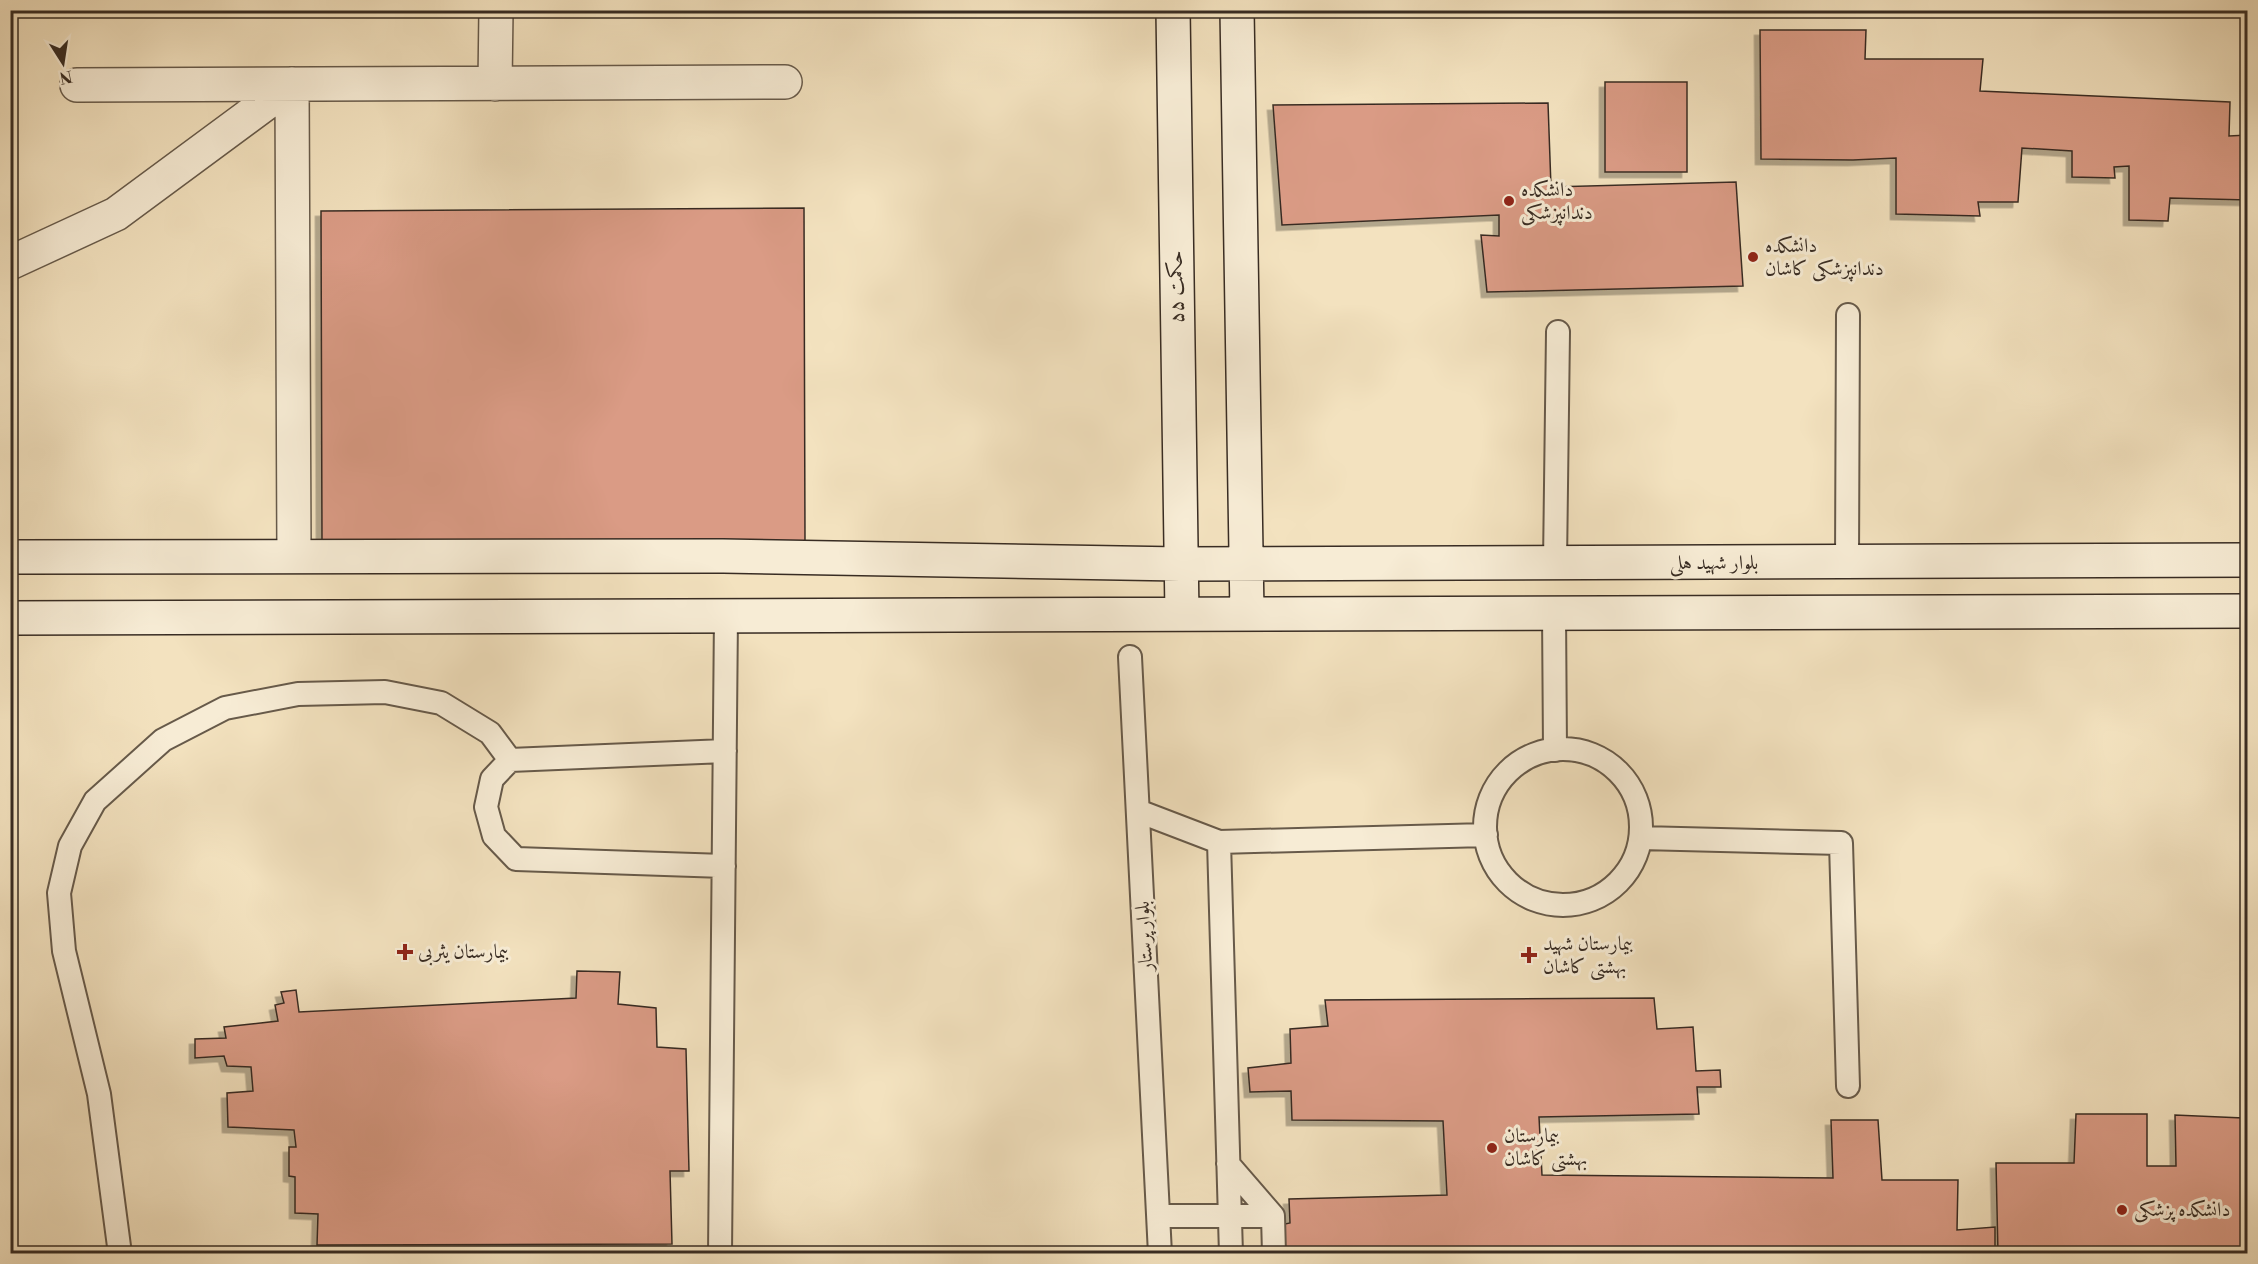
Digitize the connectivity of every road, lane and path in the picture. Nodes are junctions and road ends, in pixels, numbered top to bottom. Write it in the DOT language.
graph roads {
  1 [pos="496,10"];
  2 [pos="1173,10"];
  3 [pos="1237,10"];
  4 [pos="785,82"];
  5 [pos="292,84"];
  6 [pos="495,84"];
  7 [pos="77,85"];
  8 [pos="10,263"];
  9 [pos="1848,315"];
  10 [pos="1558,332"];
  11 [pos="10,556"];
  12 [pos="294,556"];
  13 [pos="2247,560"];
  14 [pos="1245,563"];
  15 [pos="1556,563"];
  16 [pos="1847,563"];
  17 [pos="1180,564"];
  18 [pos="2247,611"];
  19 [pos="1554,612"];
  20 [pos="1247,613"];
  21 [pos="1182,614"];
  22 [pos="726,615"];
  23 [pos="10,618"];
  24 [pos="1130,657"];
  25 [pos="1555,750"];
  26 [pos="725,751"];
  27 [pos="510,760"];
  28 [pos="1138,811"];
  29 [pos="1486,835"];
  30 [pos="1641,838"];
  31 [pos="1220,842"];
  32 [pos="724,866"];
  33 [pos="1848,1086"];
  34 [pos="1228,1164"];
  35 [pos="1230,1215"];
  36 [pos="1159,1216"];
  37 [pos="1273,1216"];
  38 [pos="120,1254"];
  39 [pos="720,1254"];
  40 [pos="1160,1254"];
  41 [pos="1231,1254"];
  42 [pos="1274,1254"];
  1 -- 6 [label="street"];
  2 -- 17 [label="street, حکمت ۵۵"];
  3 -- 14 [label="street"];
  4 -- 6 [label="street"];
  5 -- 6 [label="street"];
  5 -- 7 [label="street"];
  5 -- 8 [label="street"];
  5 -- 12 [label="street"];
  9 -- 16 [label="lane"];
  10 -- 15 [label="lane"];
  11 -- 12 [label="street, بلوار شهید هلی"];
  12 -- 17 [label="street, بلوار شهید هلی"];
  13 -- 16 [label="street, بلوار شهید هلی"];
  14 -- 15 [label="street, بلوار شهید هلی"];
  14 -- 17 [label="street, بلوار شهید هلی"];
  14 -- 20 [label="street"];
  15 -- 16 [label="street, بلوار شهید هلی"];
  17 -- 21 [label="street, حکمت ۵۵"];
  18 -- 19 [label="street"];
  19 -- 20 [label="street"];
  19 -- 25 [label="lane"];
  20 -- 21 [label="street"];
  21 -- 22 [label="street"];
  22 -- 23 [label="street"];
  22 -- 26 [label="lane"];
  24 -- 28 [label="lane, بلوار پرستار"];
  25 -- 29 [label="lane"];
  25 -- 30 [label="lane"];
  26 -- 27 [label="lane"];
  26 -- 32 [label="lane"];
  27 -- 32 [label="lane"];
  27 -- 38 [label="lane"];
  28 -- 31 [label="lane"];
  28 -- 36 [label="lane, بلوار پرستار"];
  29 -- 30 [label="lane"];
  29 -- 31 [label="lane"];
  30 -- 33 [label="lane"];
  31 -- 34 [label="lane"];
  32 -- 39 [label="lane"];
  34 -- 35 [label="lane"];
  34 -- 37 [label="lane"];
  35 -- 36 [label="lane"];
  35 -- 37 [label="lane"];
  35 -- 41 [label="lane"];
  36 -- 40 [label="lane, بلوار پرستار"];
  37 -- 42 [label="lane"];
}
